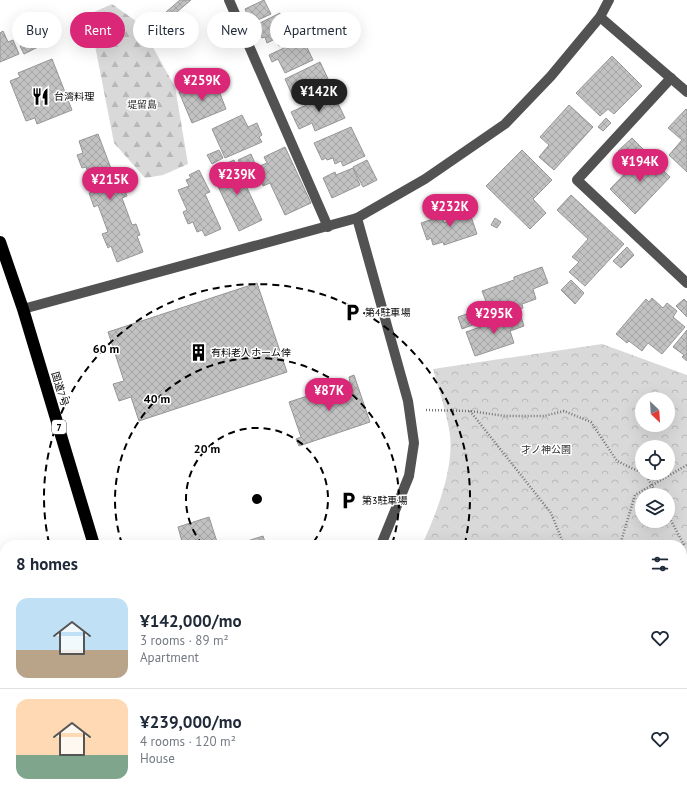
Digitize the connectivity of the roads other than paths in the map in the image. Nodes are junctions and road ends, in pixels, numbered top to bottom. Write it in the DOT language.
graph roads {
  1 [pos="229,0"];
  2 [pos="609,0"];
  3 [pos="600,17"];
  4 [pos="671,78"];
  5 [pos="687,92"];
  6 [pos="357,218"];
  7 [pos="328,227"];
  8 [pos="0,242"];
  9 [pos="687,283"];
  10 [pos="23,309"];
  11 [pos="92,540"];
  12 [pos="383,540"];
  1 -- 7 [label="street"];
  2 -- 3 [label="street"];
  3 -- 4 [label="street"];
  3 -- 6 [label="street"];
  4 -- 5 [label="street"];
  4 -- 9 [label="street"];
  6 -- 7 [label="street"];
  6 -- 12 [label="street"];
  7 -- 10 [label="street"];
  8 -- 10 [label="highway, 国道7号 / 7"];
  10 -- 11 [label="highway, 国道7号 / 7"];
}
